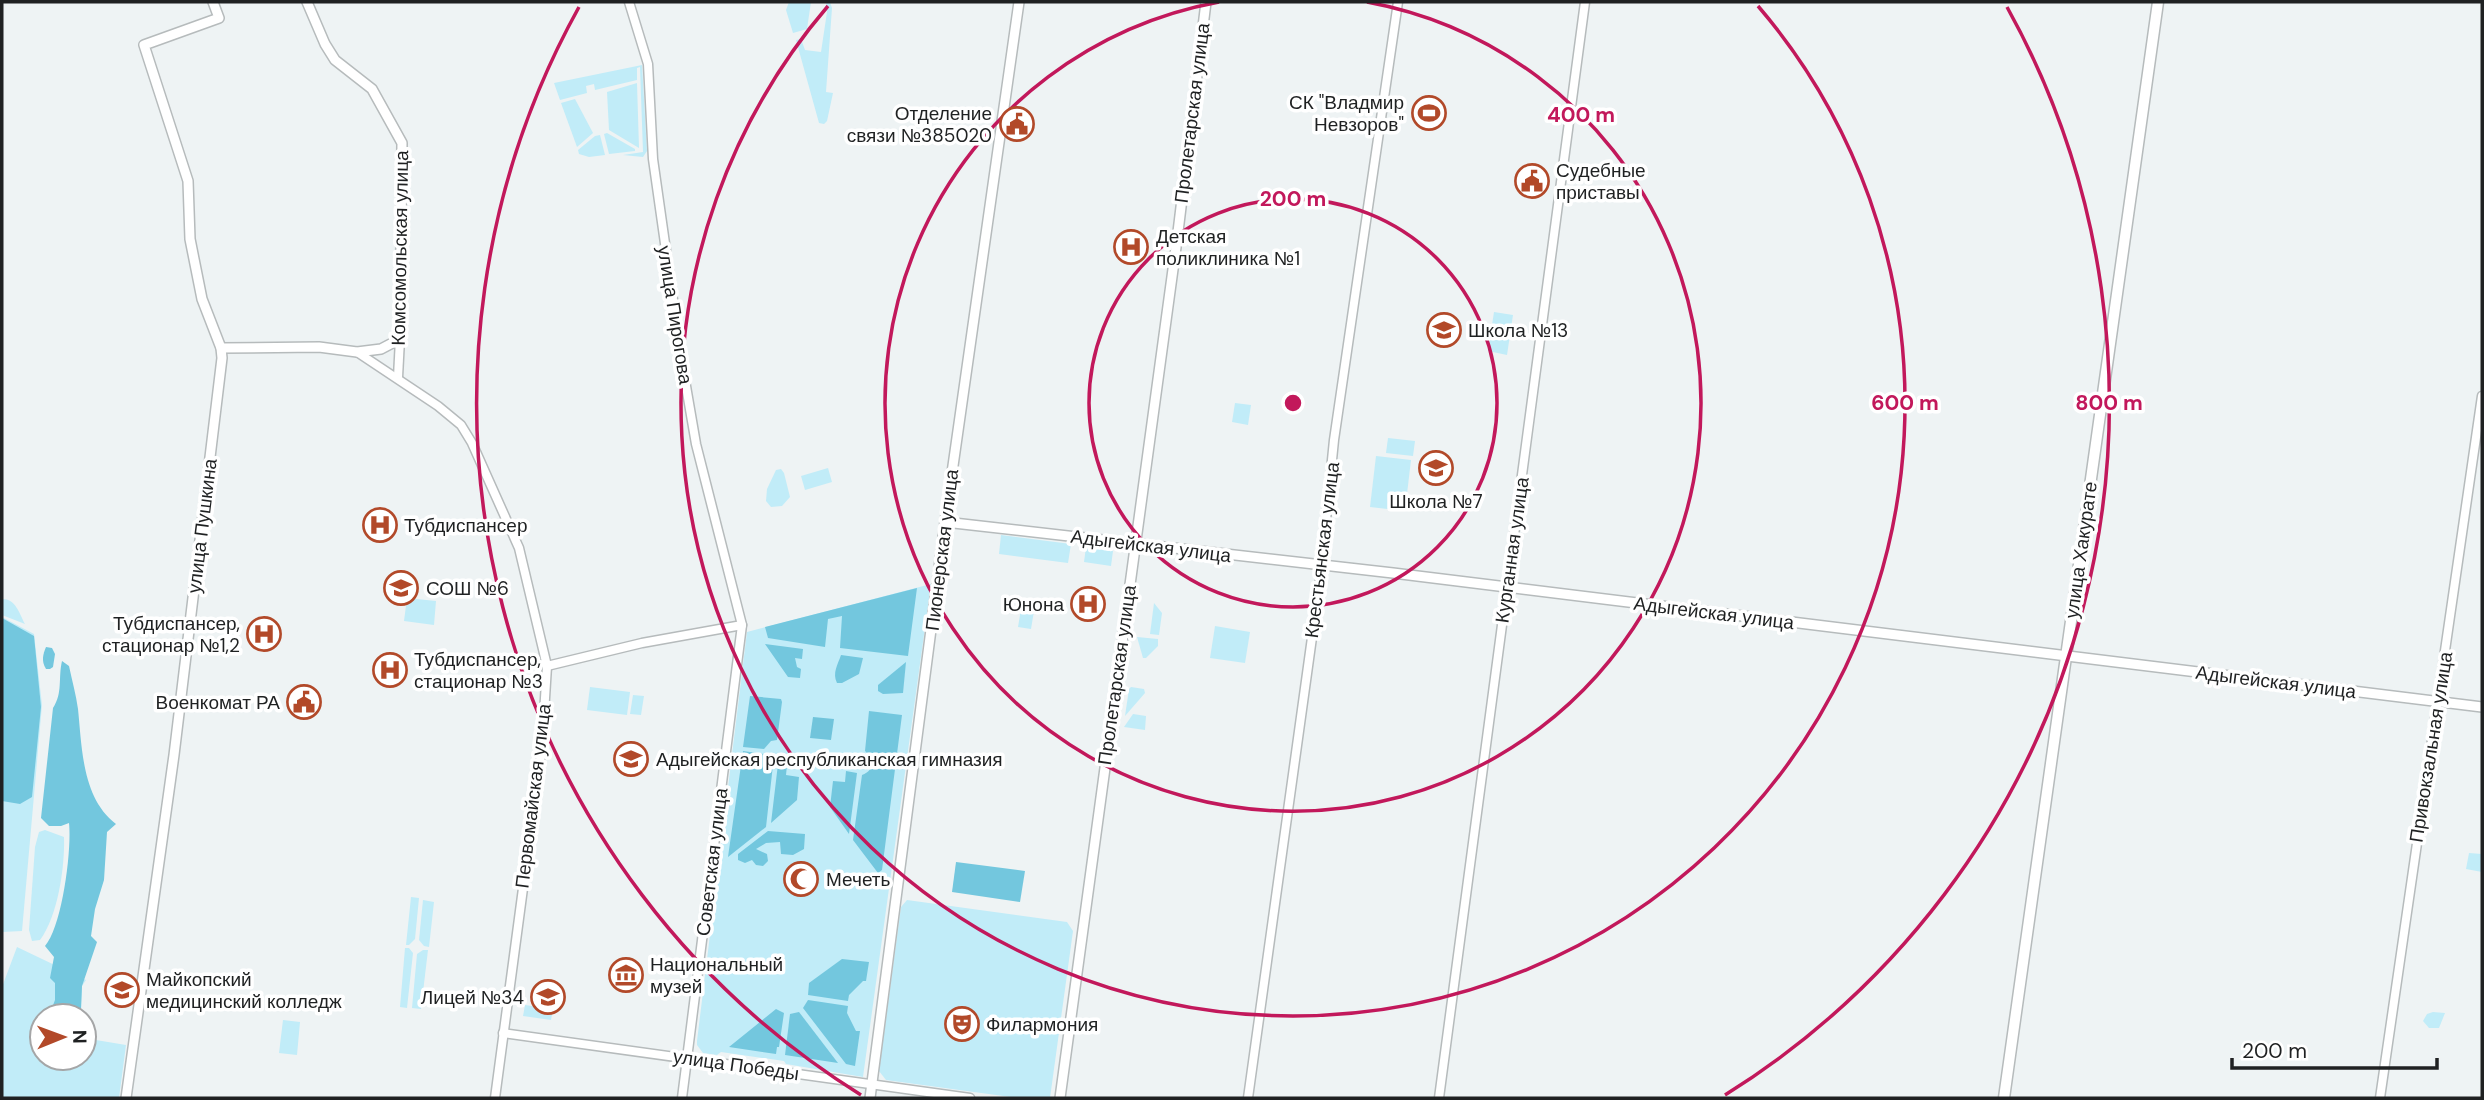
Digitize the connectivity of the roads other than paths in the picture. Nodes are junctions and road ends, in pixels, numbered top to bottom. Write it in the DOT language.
graph roads {
  1 [pos="213,2"];
  2 [pos="307,2"];
  3 [pos="629,2"];
  4 [pos="1019,2"];
  5 [pos="1206,2"];
  6 [pos="1398,2"];
  7 [pos="1585,2"];
  8 [pos="2158,2"];
  9 [pos="400,339"];
  10 [pos="221,348"];
  11 [pos="358,352"];
  12 [pos="398,377"];
  13 [pos="2482,396"];
  14 [pos="945,522"];
  15 [pos="1135,545"];
  16 [pos="1322,566"];
  17 [pos="1506,589"];
  18 [pos="742,625"];
  19 [pos="2066,656"];
  20 [pos="547,666"];
  21 [pos="2439,702"];
  22 [pos="2482,707"];
  23 [pos="503,1033"];
  24 [pos="687,1058"];
  25 [pos="872,1084"];
  26 [pos="126,1098"];
  27 [pos="495,1098"];
  28 [pos="682,1098"];
  29 [pos="870,1098"];
  30 [pos="970,1098"];
  31 [pos="1060,1098"];
  32 [pos="1248,1098"];
  33 [pos="1439,1098"];
  34 [pos="2004,1098"];
  35 [pos="2380,1098"];
  1 -- 10 [label="main road, улица Пушкина"];
  2 -- 9 [label="main road, Комсомольская улица"];
  3 -- 18 [label="street, улица Пирогова"];
  4 -- 14 [label="main road, Пионерская улица"];
  5 -- 15 [label="main road, Пролетарская улица"];
  6 -- 16 [label="street, Крестьянская улица"];
  7 -- 17 [label="street, Курганная улица"];
  8 -- 19 [label="main road, улица Хакурате"];
  9 -- 11 [label="main road"];
  9 -- 12 [label="street, Комсомольская улица"];
  10 -- 11 [label="main road"];
  10 -- 26 [label="main road, улица Пушкина"];
  11 -- 12 [label="street"];
  12 -- 20 [label="street, Первомайская улица"];
  13 -- 21 [label="street, Привокзальная улица"];
  14 -- 15 [label="main road, Адыгейская улица"];
  14 -- 25 [label="main road, Пионерская улица"];
  15 -- 16 [label="main road, Адыгейская улица"];
  15 -- 31 [label="main road, Пролетарская улица"];
  16 -- 17 [label="main road, Адыгейская улица"];
  16 -- 32 [label="street, Крестьянская улица"];
  17 -- 19 [label="main road, Адыгейская улица"];
  17 -- 33 [label="street, Курганная улица"];
  18 -- 20 [label="street"];
  18 -- 24 [label="street, Советская улица"];
  19 -- 21 [label="main road, Адыгейская улица"];
  19 -- 34 [label="main road, улица Хакурате"];
  20 -- 23 [label="street, Первомайская улица"];
  21 -- 22 [label="main road, Адыгейская улица"];
  21 -- 35 [label="street, Привокзальная улица"];
  23 -- 24 [label="street, улица Победы"];
  23 -- 27 [label="street, Первомайская улица"];
  24 -- 25 [label="street, улица Победы"];
  24 -- 28 [label="street, Советская улица"];
  25 -- 29 [label="main road, Пионерская улица"];
  25 -- 30 [label="street, улица Победы"];
}
